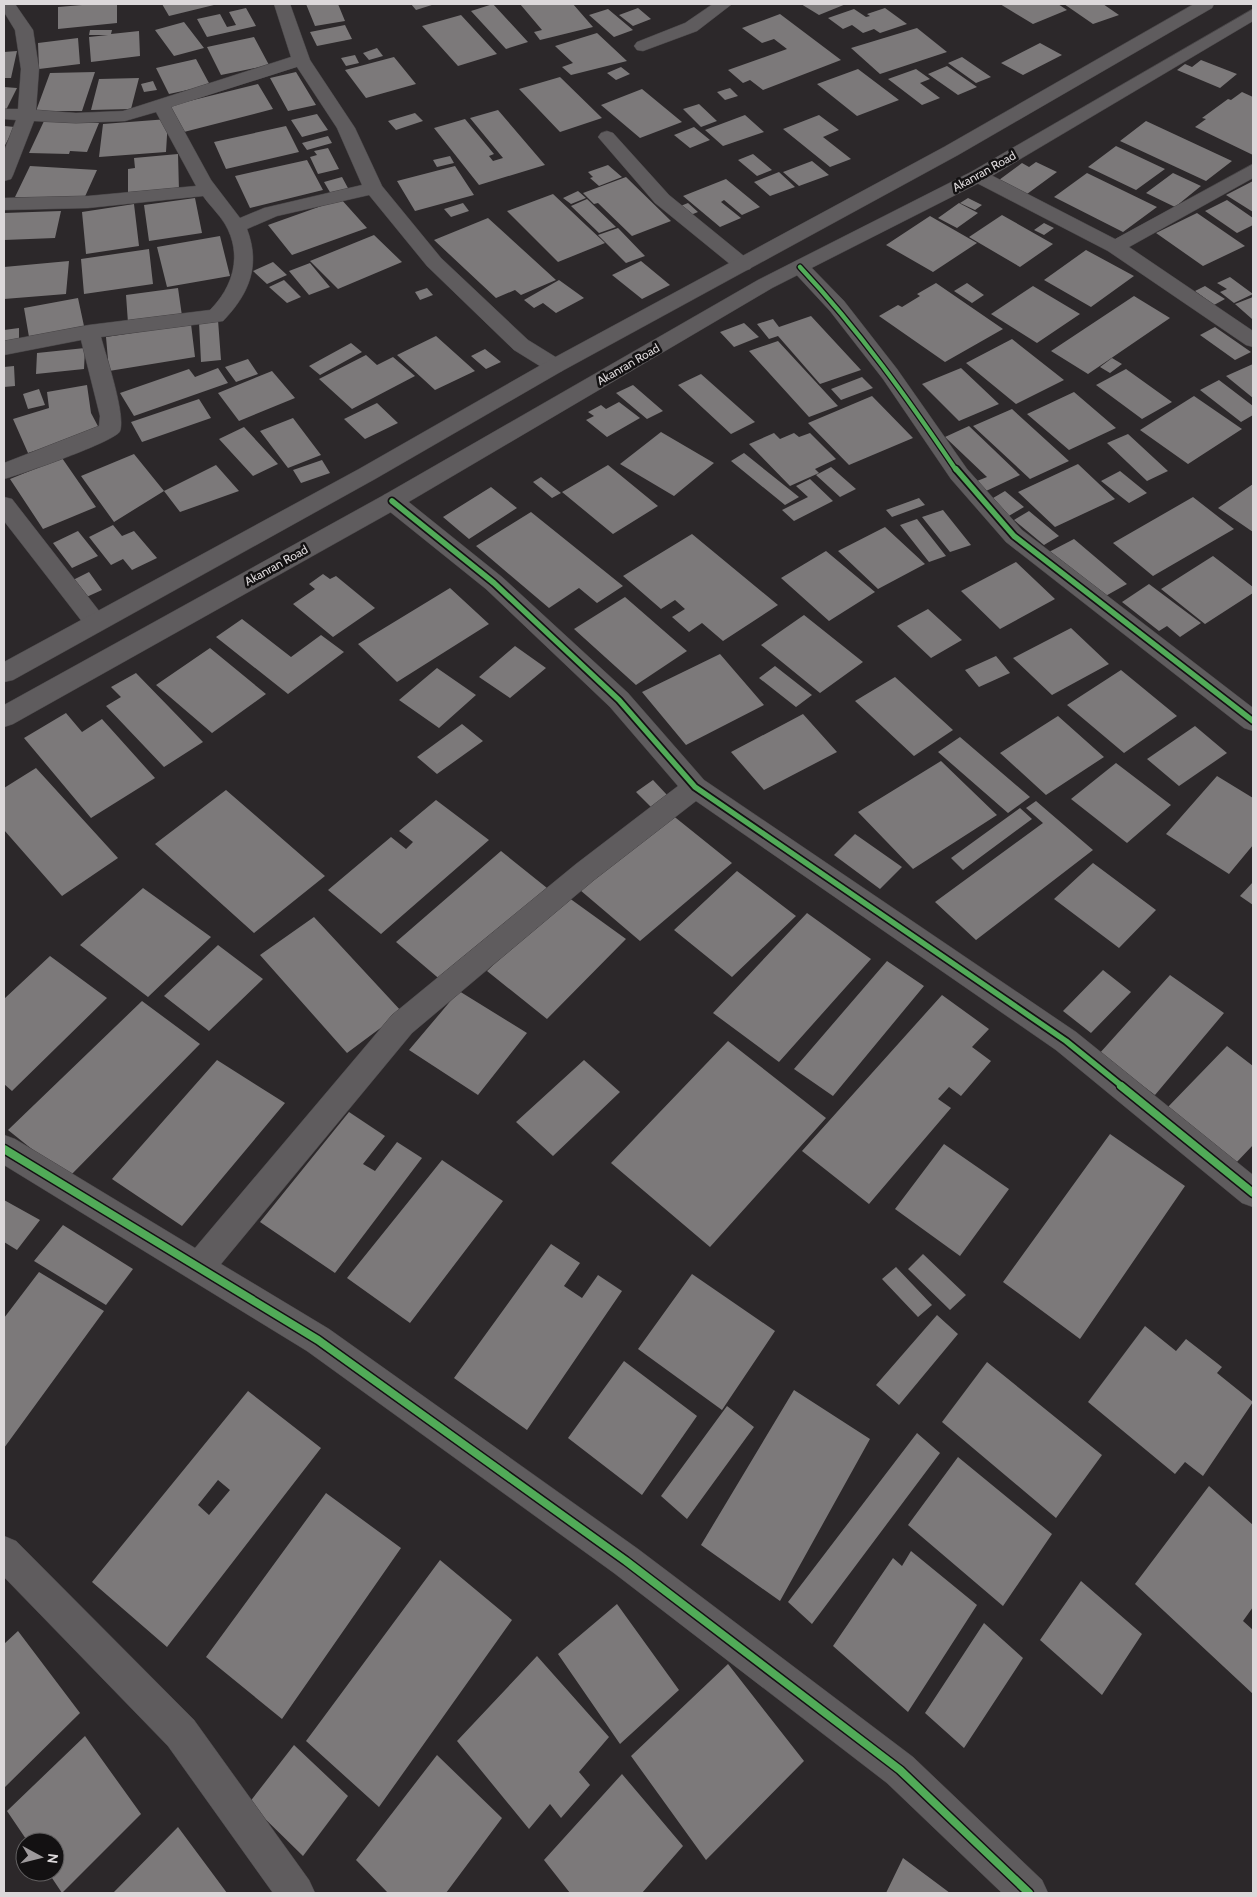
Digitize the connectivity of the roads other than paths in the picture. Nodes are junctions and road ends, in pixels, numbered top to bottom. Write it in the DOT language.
graph roads {
  1 [pos="7,4"];
  2 [pos="282,4"];
  3 [pos="724,4"];
  4 [pos="1206,4"];
  5 [pos="1253,14"];
  6 [pos="643,46"];
  7 [pos="301,60"];
  8 [pos="160,103"];
  9 [pos="4,114"];
  10 [pos="27,115"];
  11 [pos="607,138"];
  12 [pos="1253,170"];
  13 [pos="4,175"];
  14 [pos="978,176"];
  15 [pos="373,188"];
  16 [pos="208,190"];
  17 [pos="4,204"];
  18 [pos="236,227"];
  19 [pos="1115,247"];
  20 [pos="743,264"];
  21 [pos="800,267"];
  22 [pos="89,332"];
  23 [pos="1253,340"];
  24 [pos="4,348"];
  25 [pos="555,366"];
  26 [pos="4,471"];
  27 [pos="392,501"];
  28 [pos="4,505"];
  29 [pos="95,622"];
  30 [pos="4,673"];
  31 [pos="4,717"];
  32 [pos="1253,721"];
  33 [pos="695,787"];
  34 [pos="4,1149"];
  35 [pos="1253,1193"];
  36 [pos="198,1268"];
  37 [pos="4,1553"];
  38 [pos="296,1893"];
  39 [pos="1029,1893"];
  1 -- 10 [label="street"];
  2 -- 7 [label="street"];
  3 -- 6 [label="street"];
  4 -- 20 [label="street"];
  5 -- 14 [label="street, Akanran Road"];
  7 -- 8 [label="street"];
  7 -- 15 [label="street"];
  8 -- 10 [label="street"];
  8 -- 16 [label="street"];
  9 -- 10 [label="street"];
  10 -- 13 [label="street"];
  11 -- 20 [label="street"];
  12 -- 19 [label="street"];
  14 -- 19 [label="street"];
  14 -- 21 [label="street, Akanran Road"];
  15 -- 18 [label="street"];
  15 -- 25 [label="street"];
  16 -- 17 [label="street"];
  16 -- 18 [label="street"];
  18 -- 22 [label="street"];
  19 -- 23 [label="street"];
  20 -- 25 [label="street"];
  21 -- 27 [label="street, Akanran Road"];
  21 -- 32 [label="street"];
  22 -- 24 [label="street"];
  22 -- 26 [label="street"];
  25 -- 29 [label="street"];
  27 -- 31 [label="street, Akanran Road"];
  27 -- 33 [label="street"];
  28 -- 29 [label="street"];
  29 -- 30 [label="street"];
  33 -- 35 [label="street"];
  33 -- 36 [label="street"];
  34 -- 36 [label="street"];
  36 -- 39 [label="street"];
  37 -- 38 [label="street"];
}
